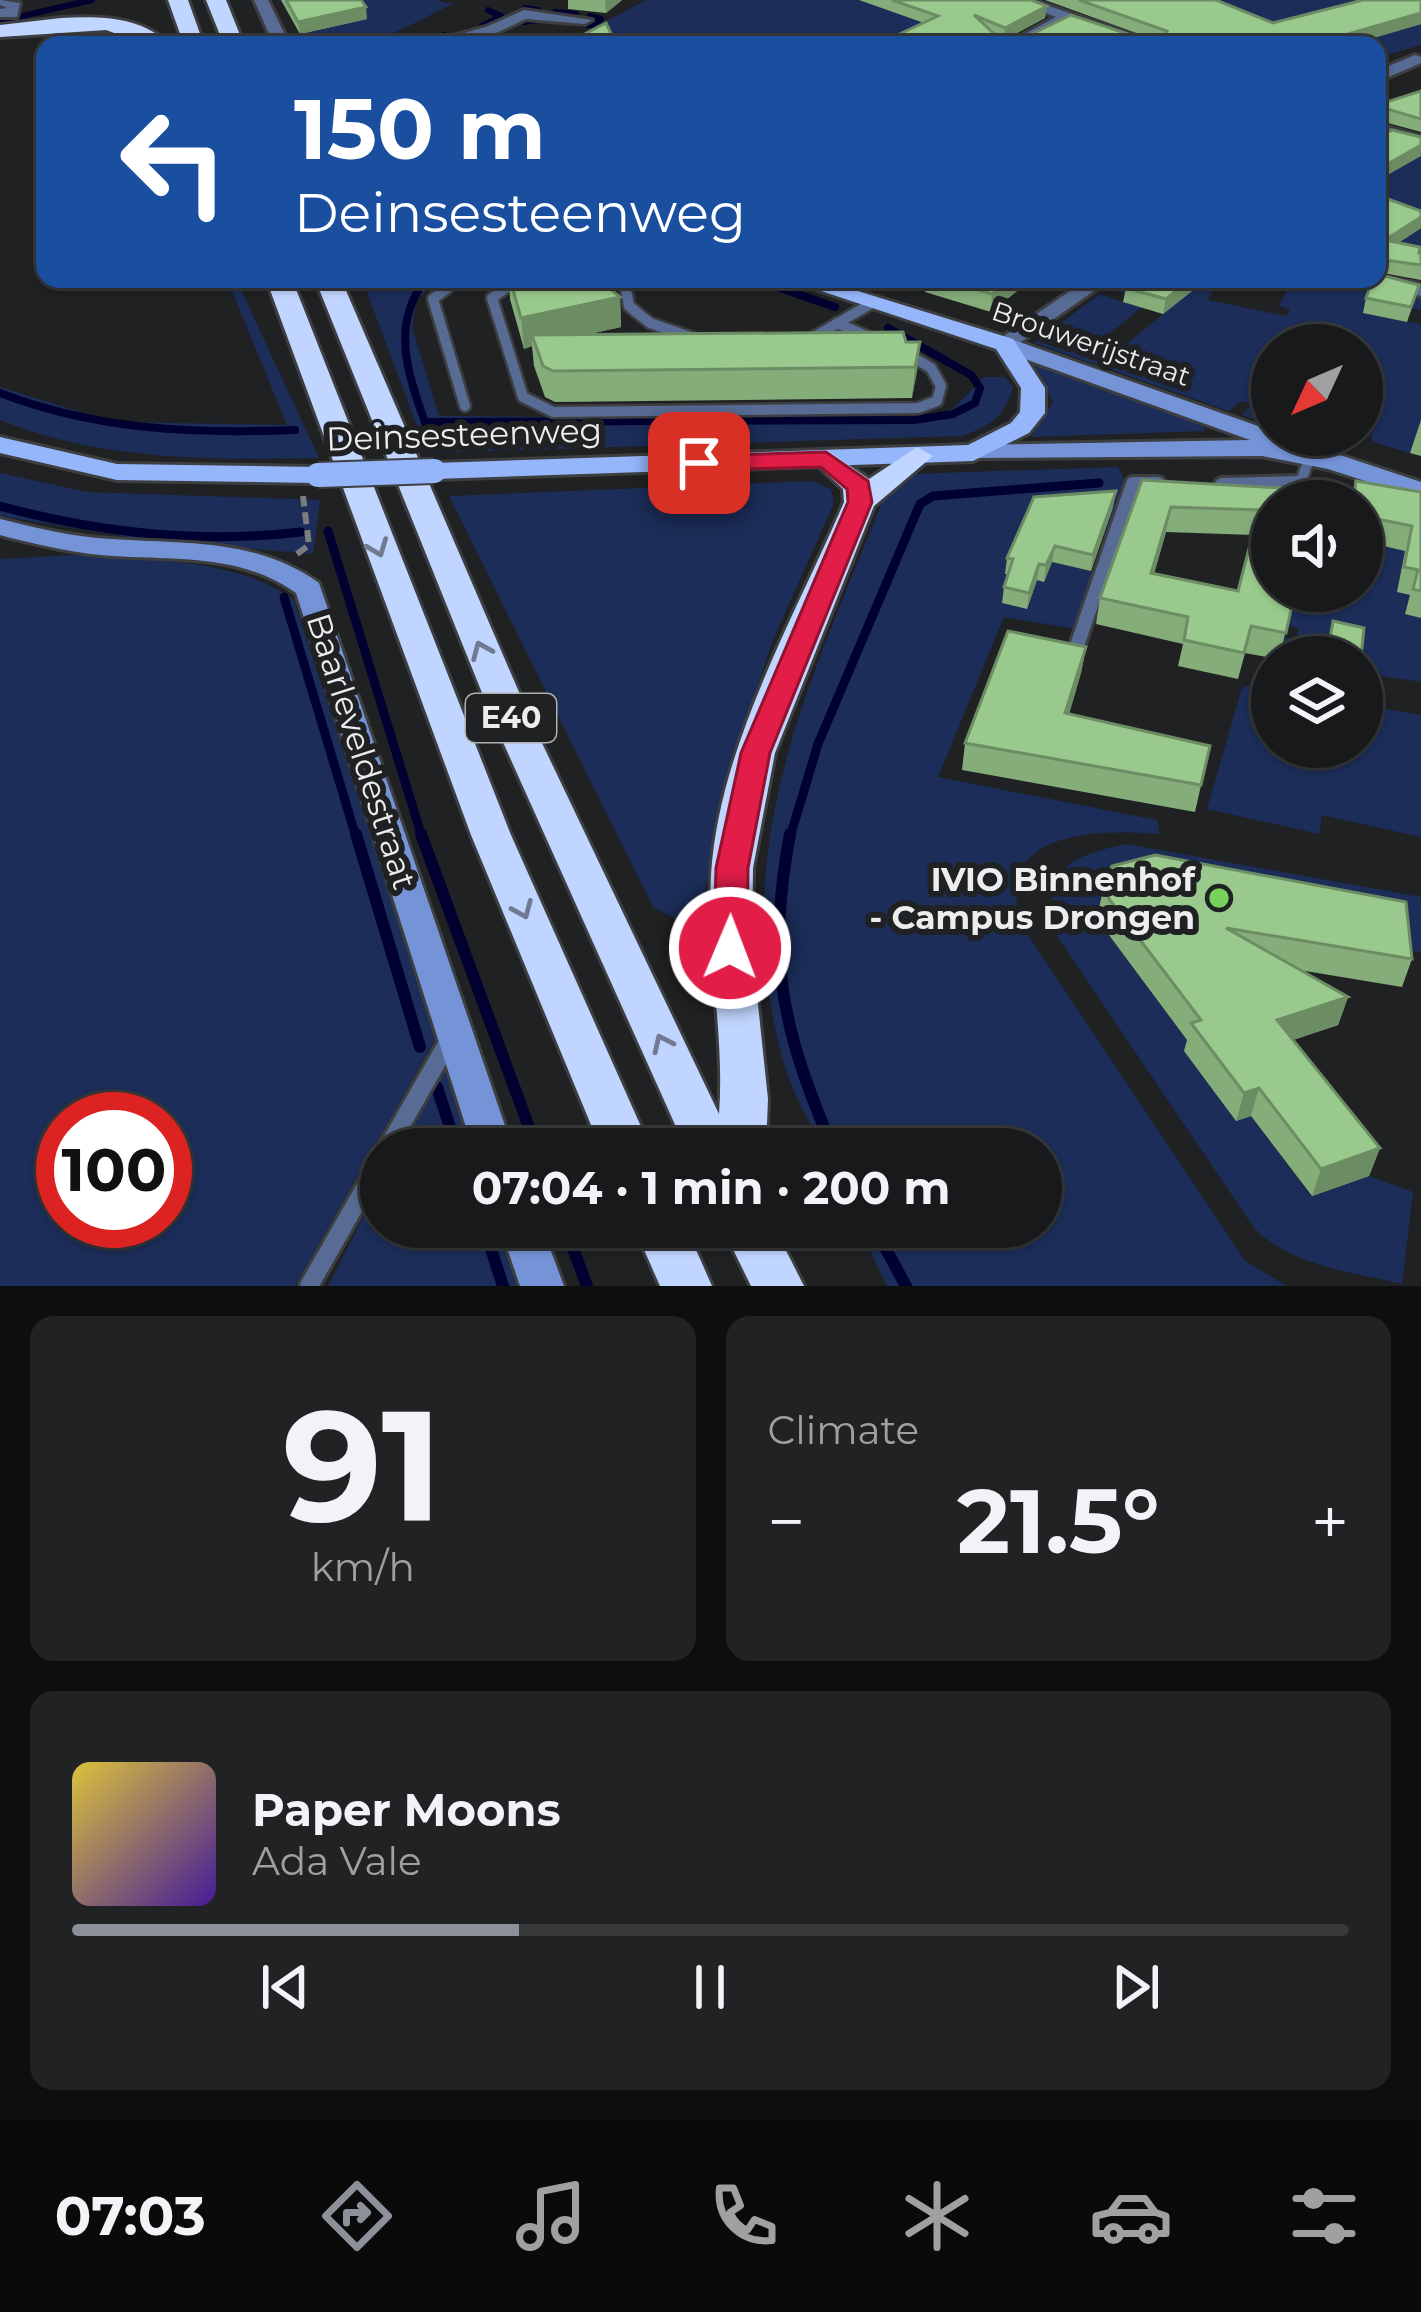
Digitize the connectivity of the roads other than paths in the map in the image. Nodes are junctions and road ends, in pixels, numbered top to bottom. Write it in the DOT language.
graph roads {
  1 [pos="0,0"];
  2 [pos="178,0"];
  3 [pos="216,0"];
  4 [pos="260,0"];
  5 [pos="1018,0"];
  6 [pos="110,2"];
  7 [pos="502,8"];
  8 [pos="0,14"];
  9 [pos="524,14"];
  10 [pos="1068,16"];
  11 [pos="585,20"];
  12 [pos="0,28"];
  13 [pos="146,36"];
  14 [pos="191,36"];
  15 [pos="230,36"];
  16 [pos="278,36"];
  17 [pos="465,36"];
  18 [pos="1029,36"];
  19 [pos="1127,36"];
  20 [pos="1415,61"];
  21 [pos="1386,73"];
  22 [pos="1421,122"];
  23 [pos="1386,130"];
  24 [pos="1386,131"];
  25 [pos="1421,142"];
  26 [pos="1386,283"];
  27 [pos="282,288"];
  28 [pos="332,288"];
  29 [pos="447,288"];
  30 [pos="506,288"];
  31 [pos="626,288"];
  32 [pos="824,288"];
  33 [pos="1088,288"];
  34 [pos="1421,290"];
  35 [pos="872,303"];
  36 [pos="836,323"];
  37 [pos="709,342"];
  38 [pos="1005,344"];
  39 [pos="798,346"];
  40 [pos="465,406"];
  41 [pos="1251,431"];
  42 [pos="0,445"];
  43 [pos="1251,449"];
  44 [pos="973,453"];
  45 [pos="917,456"];
  46 [pos="1302,456"];
  47 [pos="1308,456"];
  48 [pos="826,459"];
  49 [pos="1180,484"];
  50 [pos="1204,485"];
  51 [pos="1421,491"];
  52 [pos="860,502"];
  53 [pos="0,527"];
  54 [pos="1071,662"];
  55 [pos="452,1035"];
  56 [pos="399,1128"];
  57 [pos="485,1128"];
  58 [pos="617,1128"];
  59 [pos="701,1128"];
  60 [pos="742,1128"];
  61 [pos="360,1197"];
  62 [pos="528,1248"];
  63 [pos="669,1248"];
  64 [pos="759,1248"];
  65 [pos="309,1286"];
  66 [pos="542,1286"];
  67 [pos="686,1286"];
  68 [pos="778,1286"];
  1 -- 8 [label="street"];
  2 -- 14 [label="highway"];
  3 -- 15 [label="highway"];
  4 -- 16 [label="street"];
  5 -- 10 [label="street"];
  6 -- 12 [label="highway"];
  7 -- 9 [label="street"];
  9 -- 11 [label="street"];
  9 -- 17 [label="street"];
  10 -- 18 [label="street"];
  10 -- 19 [label="street"];
  12 -- 13 [label="highway"];
  20 -- 21 [label="street"];
  22 -- 23 [label="street"];
  24 -- 25 [label="street"];
  26 -- 34 [label="street"];
  27 -- 58 [label="highway, E40, one-way"];
  59 -- 28 [label="highway, E40, one-way"];
  29 -- 40 [label="lane"];
  30 -- 36 [label="lane"];
  31 -- 37 [label="lane"];
  32 -- 35 [label="main road, Brouwerijstraat"];
  33 -- 38 [label="street"];
  35 -- 36 [label="lane"];
  35 -- 38 [label="main road, Brouwerijstraat"];
  36 -- 39 [label="lane"];
  38 -- 41 [label="street, Brouwerijstraat"];
  38 -- 44 [label="main road"];
  42 -- 48 [label="main road, Deinsesteenweg, bridge"];
  43 -- 44 [label="street, Deinsesteenweg"];
  44 -- 45 [label="main road, Deinsesteenweg"];
  45 -- 48 [label="main road, Deinsesteenweg"];
  45 -- 52 [label="highway"];
  46 -- 50 [label="lane"];
  47 -- 51 [label="street"];
  48 -- 52 [label="highway"];
  49 -- 54 [label="lane"];
  52 -- 60 [label="highway"];
  53 -- 55 [label="street, Baarleveldestraat"];
  55 -- 56 [label="lane"];
  55 -- 57 [label="street, Baarleveldestraat"];
  61 -- 65 [label="lane"];
  62 -- 66 [label="street"];
  63 -- 67 [label="highway"];
  64 -- 68 [label="highway"];
}
